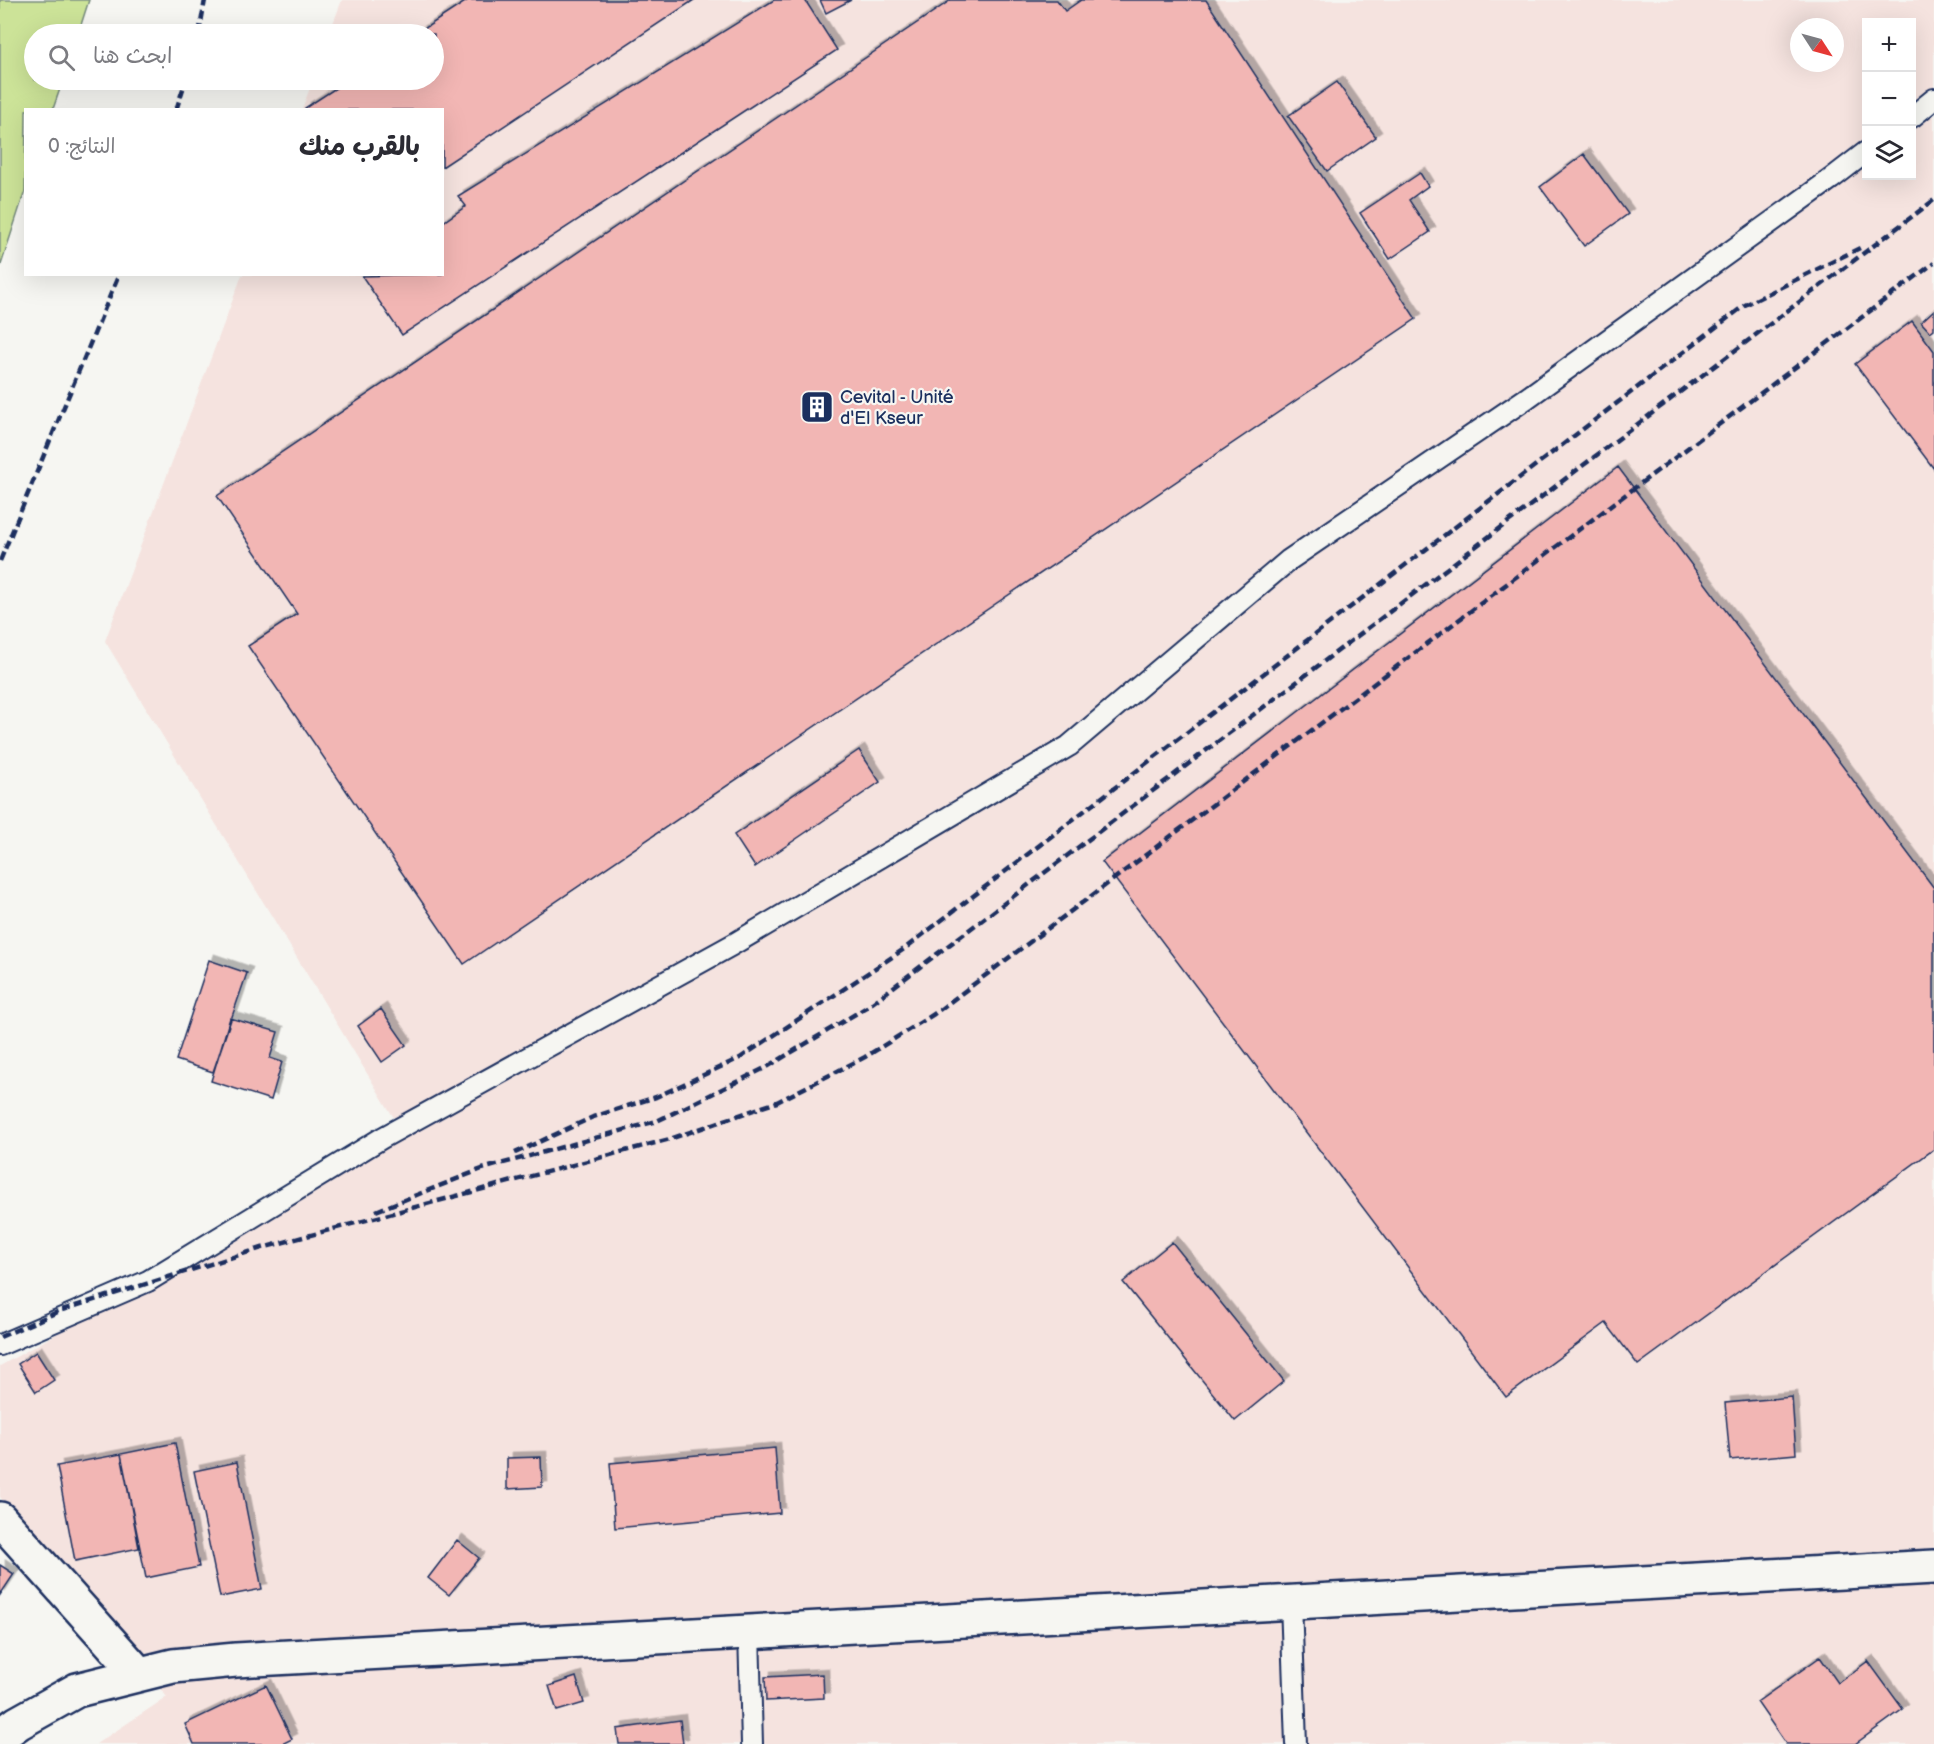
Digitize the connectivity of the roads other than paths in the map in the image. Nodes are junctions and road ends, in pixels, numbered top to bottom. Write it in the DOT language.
graph roads {
  1 [pos="1934,99"];
  2 [pos="1916,113"];
  3 [pos="1862,155"];
  4 [pos="0,1344"];
  5 [pos="0,1519"];
  6 [pos="1934,1568"];
  7 [pos="1291,1602"];
  8 [pos="749,1631"];
  9 [pos="138,1673"];
  10 [pos="0,1736"];
  11 [pos="752,1744"];
  12 [pos="1296,1744"];
  1 -- 2 [label="lane"];
  3 -- 4 [label="lane"];
  5 -- 9 [label="main road"];
  6 -- 7 [label="main road"];
  7 -- 8 [label="main road"];
  7 -- 12 [label="lane"];
  8 -- 9 [label="main road"];
  8 -- 11 [label="lane"];
  9 -- 10 [label="main road"];
}
